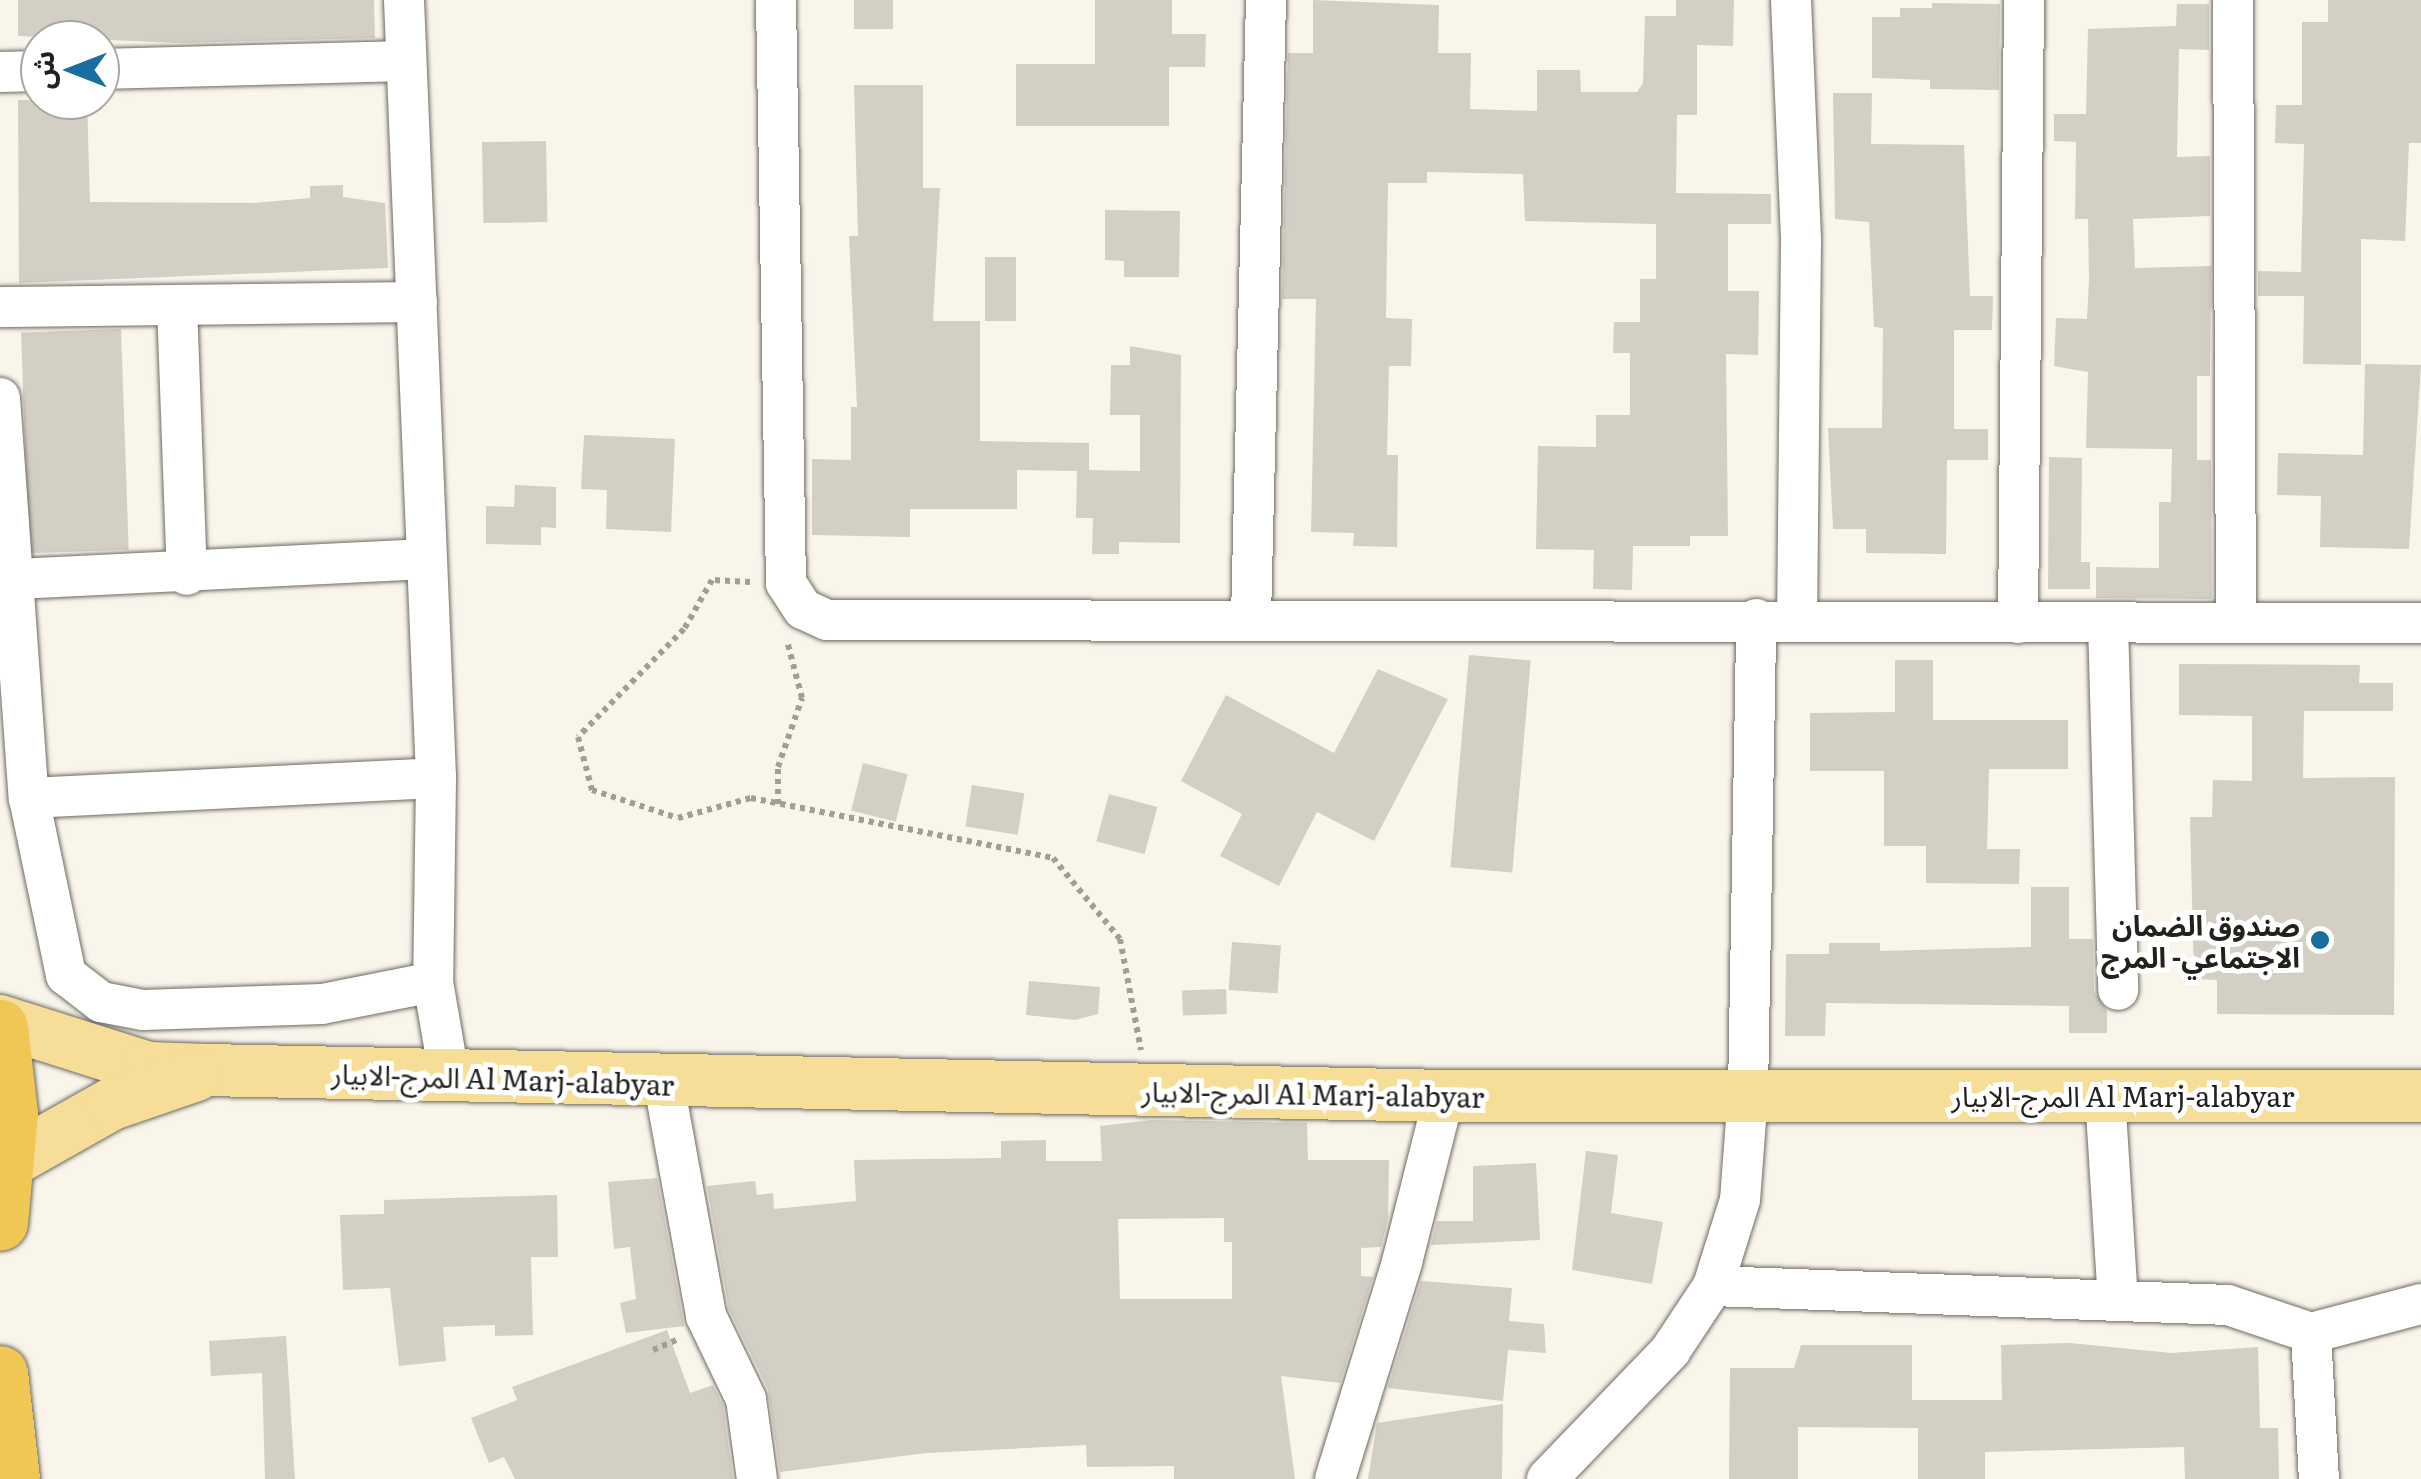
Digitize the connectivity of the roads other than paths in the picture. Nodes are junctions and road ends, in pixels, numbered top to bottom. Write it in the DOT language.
graph roads {
  1 [pos="404,0"];
  2 [pos="776,0"];
  3 [pos="1266,0"];
  4 [pos="1792,0"];
  5 [pos="2024,0"];
  6 [pos="2234,0"];
  7 [pos="406,62"];
  8 [pos="120,69"];
  9 [pos="417,302"];
  10 [pos="177,305"];
  11 [pos="0,307"];
  12 [pos="0,398"];
  13 [pos="427,559"];
  14 [pos="186,575"];
  15 [pos="16,580"];
  16 [pos="1251,618"];
  17 [pos="1756,619"];
  18 [pos="1797,619"];
  19 [pos="2236,621"];
  20 [pos="2108,622"];
  21 [pos="2018,623"];
  22 [pos="2421,623"];
  23 [pos="436,778"];
  24 [pos="30,798"];
  25 [pos="432,982"];
  26 [pos="2118,990"];
  27 [pos="0,1024"];
  28 [pos="206,1070"];
  29 [pos="449,1075"];
  30 [pos="664,1084"];
  31 [pos="1748,1094"];
  32 [pos="2105,1095"];
  33 [pos="1444,1096"];
  34 [pos="2421,1096"];
  35 [pos="4,1166"];
  36 [pos="0,1223"];
  37 [pos="1713,1286"];
  38 [pos="2118,1301"];
  39 [pos="2421,1304"];
  40 [pos="2312,1332"];
  41 [pos="0,1373"];
  42 [pos="1563,1474"];
  43 [pos="12,1479"];
  44 [pos="757,1479"];
  45 [pos="1335,1479"];
  46 [pos="2319,1479"];
  1 -- 7 [label="street"];
  2 -- 16 [label="street"];
  3 -- 16 [label="street"];
  4 -- 18 [label="street"];
  5 -- 21 [label="street"];
  6 -- 19 [label="street"];
  7 -- 8 [label="street"];
  7 -- 9 [label="street"];
  9 -- 10 [label="street"];
  9 -- 13 [label="street"];
  10 -- 11 [label="street"];
  10 -- 14 [label="street"];
  12 -- 15 [label="street"];
  13 -- 14 [label="street"];
  13 -- 23 [label="street"];
  14 -- 15 [label="street"];
  15 -- 24 [label="street"];
  16 -- 17 [label="street"];
  17 -- 18 [label="street"];
  17 -- 31 [label="street"];
  18 -- 21 [label="street"];
  19 -- 20 [label="street"];
  19 -- 22 [label="street"];
  20 -- 21 [label="street"];
  20 -- 26 [label="street"];
  23 -- 24 [label="street"];
  23 -- 25 [label="street"];
  24 -- 25 [label="street"];
  25 -- 29 [label="street"];
  27 -- 28 [label="main road, المرج-الابيار Al Marj-alabyar"];
  27 -- 35 [label="highway"];
  28 -- 29 [label="main road, المرج-الابيار Al Marj-alabyar"];
  28 -- 35 [label="main road, المرج-الابيار Al Marj-alabyar"];
  29 -- 30 [label="main road, المرج-الابيار Al Marj-alabyar"];
  30 -- 33 [label="main road, المرج-الابيار Al Marj-alabyar"];
  30 -- 44 [label="street"];
  31 -- 32 [label="main road, المرج-الابيار Al Marj-alabyar"];
  31 -- 33 [label="main road, المرج-الابيار Al Marj-alabyar"];
  31 -- 37 [label="street"];
  32 -- 34 [label="main road, المرج-الابيار Al Marj-alabyar"];
  32 -- 38 [label="street"];
  33 -- 45 [label="street"];
  35 -- 36 [label="highway"];
  37 -- 38 [label="street"];
  37 -- 42 [label="street"];
  38 -- 40 [label="street"];
  39 -- 40 [label="street"];
  40 -- 46 [label="street"];
  41 -- 43 [label="highway"];
}
